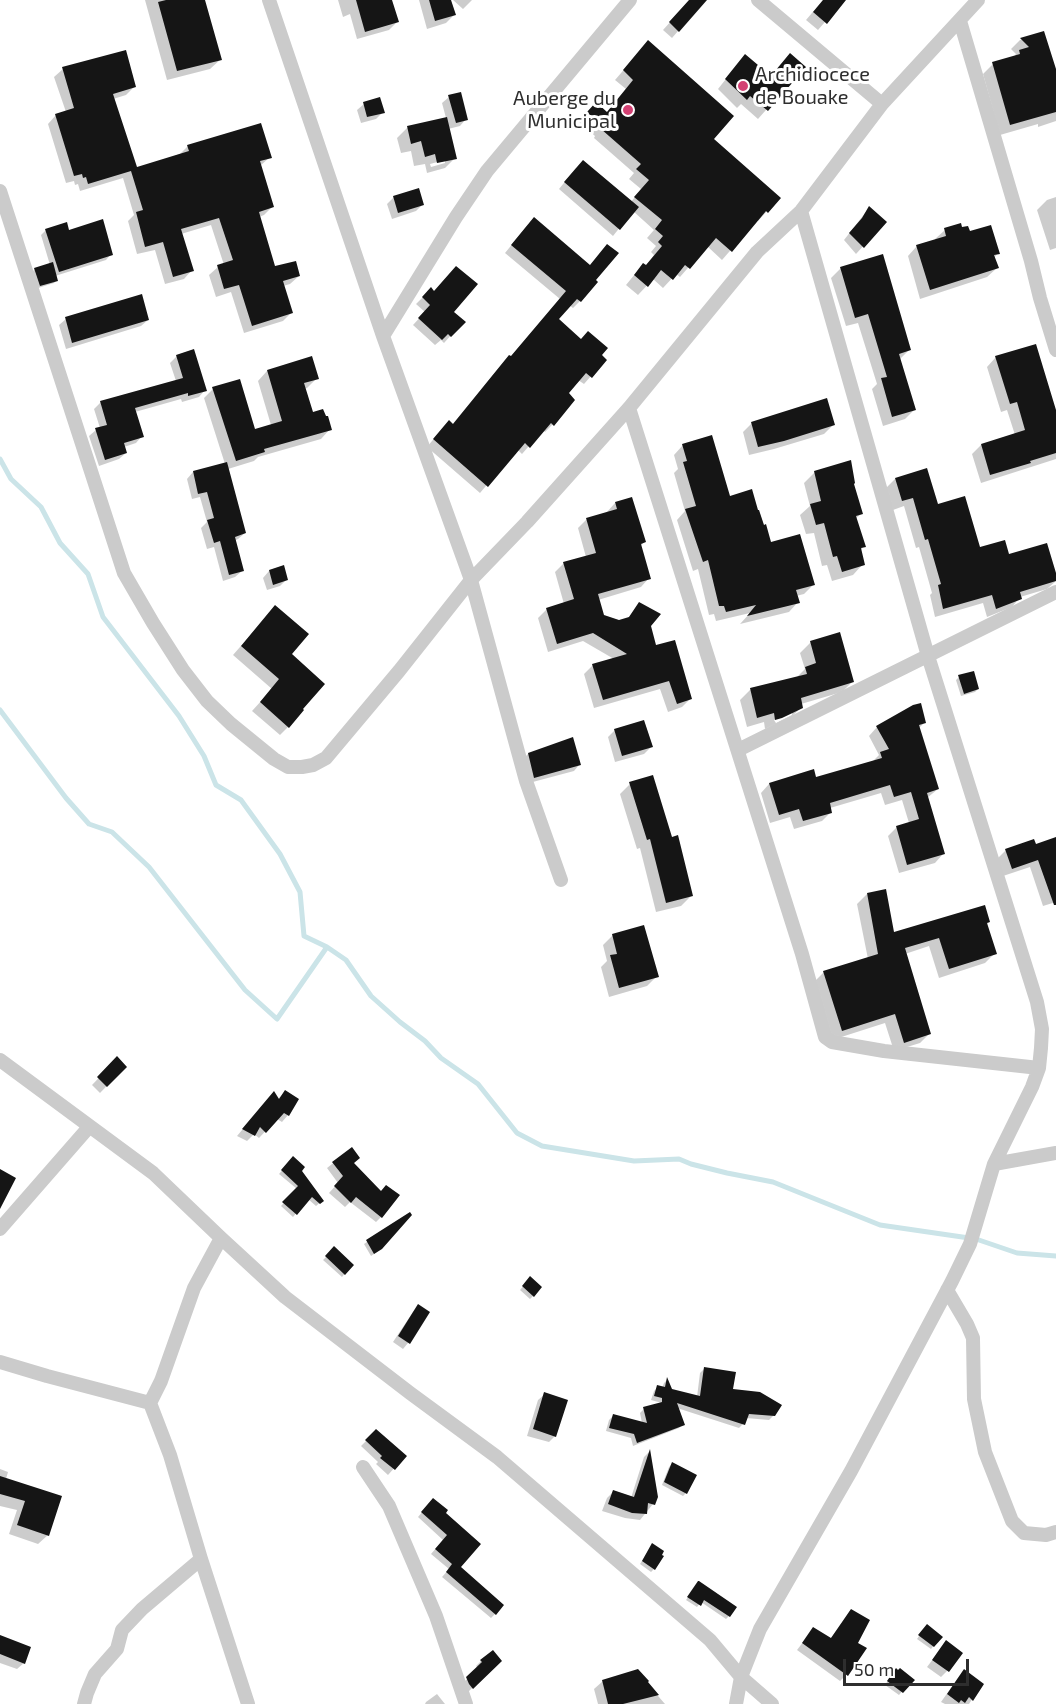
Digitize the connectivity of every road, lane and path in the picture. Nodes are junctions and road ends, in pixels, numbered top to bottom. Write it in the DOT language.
graph roads {
  1 [pos="268,0"];
  2 [pos="630,0"];
  3 [pos="758,0"];
  4 [pos="978,0"];
  5 [pos="960,21"];
  6 [pos="882,104"];
  7 [pos="0,191"];
  8 [pos="801,211"];
  9 [pos="382,336"];
  10 [pos="1056,350"];
  11 [pos="629,408"];
  12 [pos="471,580"];
  13 [pos="1056,592"];
  14 [pos="928,656"];
  15 [pos="738,750"];
  16 [pos="561,880"];
  17 [pos="0,1060"];
  18 [pos="1039,1068"];
  19 [pos="89,1127"];
  20 [pos="1056,1153"];
  21 [pos="994,1164"];
  22 [pos="0,1229"];
  23 [pos="221,1238"];
  24 [pos="947,1290"];
  25 [pos="0,1362"];
  26 [pos="150,1403"];
  27 [pos="363,1467"];
  28 [pos="1056,1532"];
  29 [pos="201,1559"];
  30 [pos="741,1677"];
  31 [pos="84,1704"];
  32 [pos="248,1704"];
  33 [pos="466,1704"];
  34 [pos="736,1704"];
  35 [pos="772,1704"];
  1 -- 9 [label="street"];
  2 -- 9 [label="street"];
  3 -- 6 [label="street"];
  4 -- 5 [label="street"];
  5 -- 6 [label="street"];
  5 -- 10 [label="street"];
  6 -- 8 [label="street"];
  7 -- 12 [label="street"];
  8 -- 11 [label="street"];
  8 -- 14 [label="street"];
  9 -- 12 [label="street"];
  11 -- 12 [label="street"];
  11 -- 15 [label="street"];
  12 -- 16 [label="street"];
  13 -- 14 [label="street"];
  14 -- 15 [label="street"];
  14 -- 18 [label="street"];
  15 -- 18 [label="street"];
  17 -- 19 [label="street"];
  18 -- 21 [label="street"];
  19 -- 22 [label="street"];
  19 -- 23 [label="street"];
  20 -- 21 [label="street"];
  21 -- 24 [label="street"];
  23 -- 26 [label="street"];
  23 -- 30 [label="street"];
  24 -- 28 [label="street"];
  24 -- 30 [label="street"];
  25 -- 26 [label="street"];
  26 -- 29 [label="street"];
  27 -- 33 [label="street"];
  29 -- 31 [label="street"];
  29 -- 32 [label="street"];
  30 -- 34 [label="street"];
  30 -- 35 [label="street"];
}
